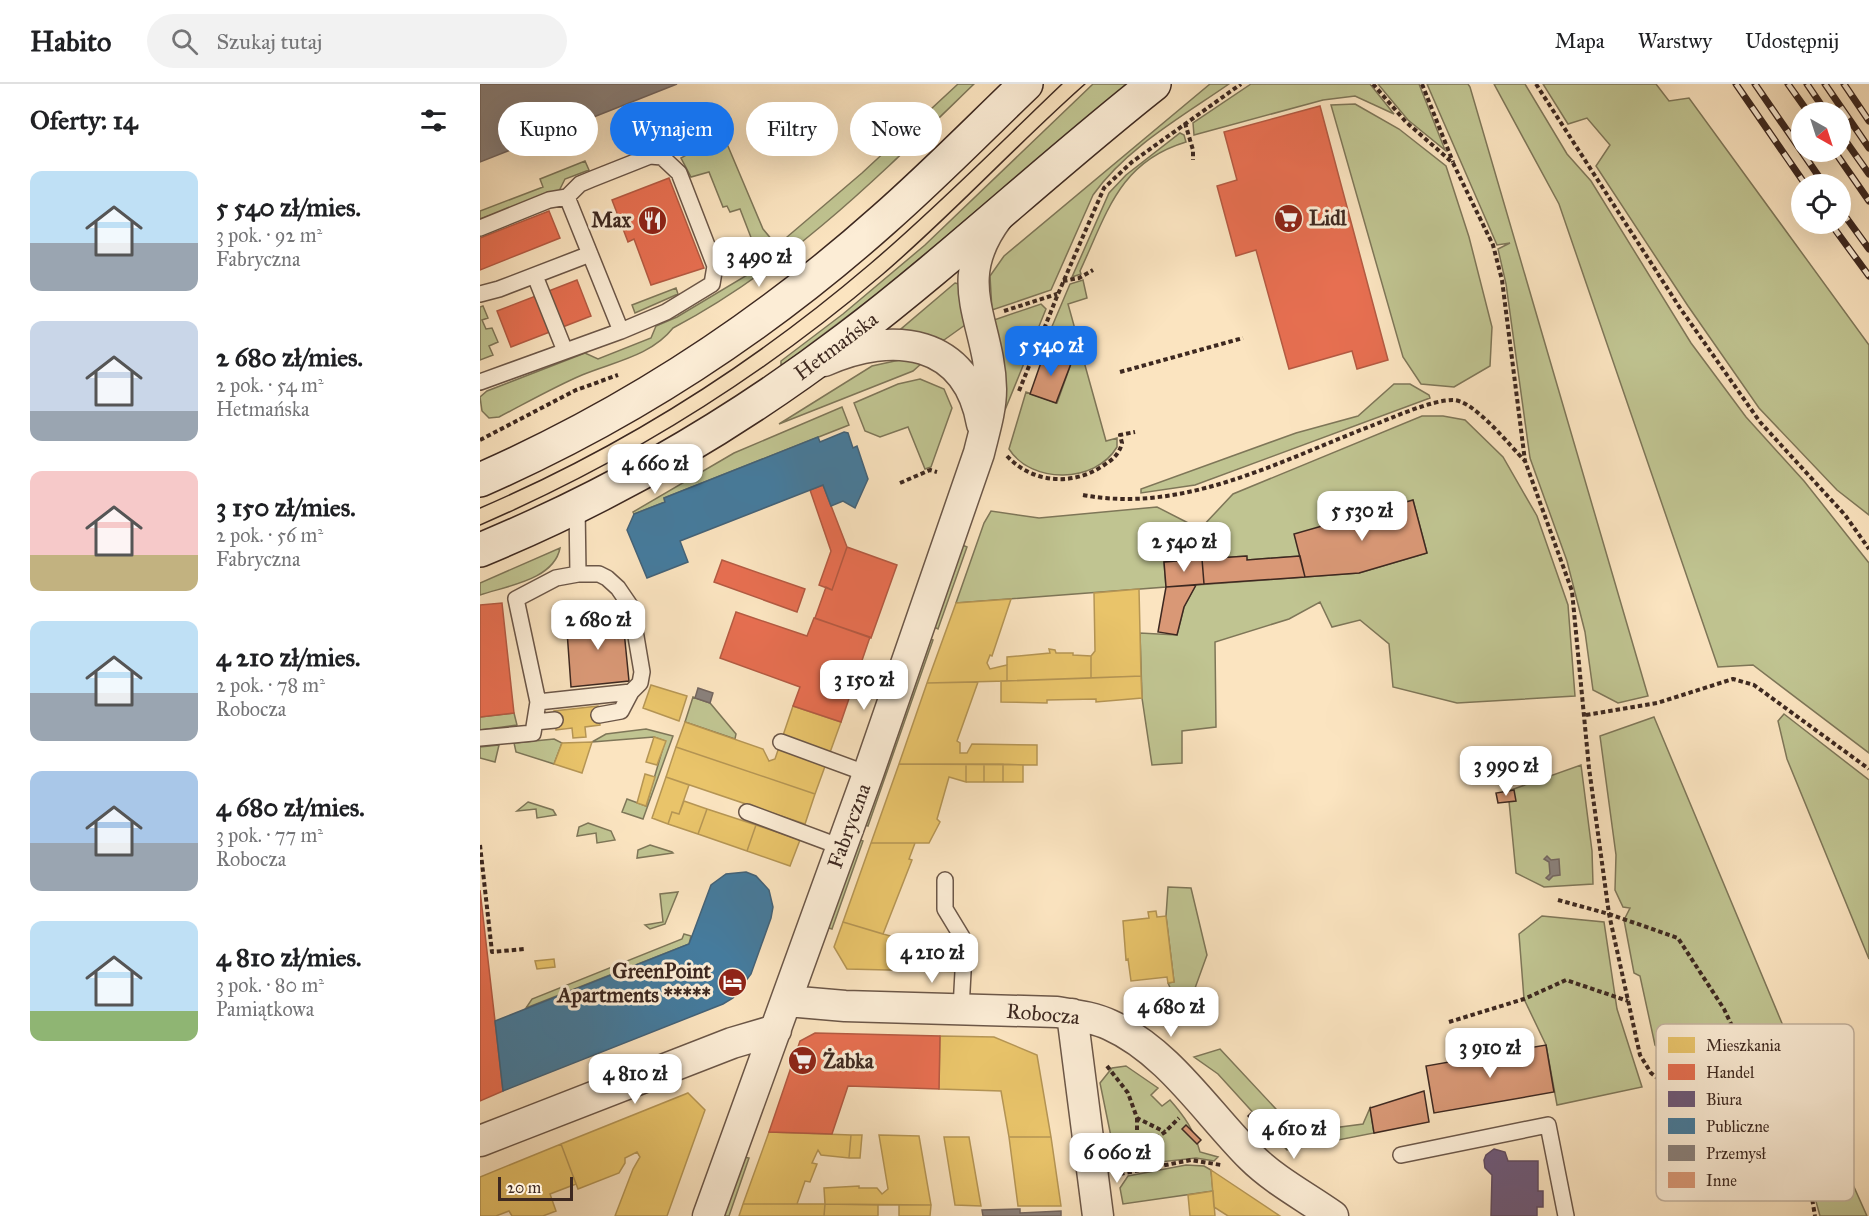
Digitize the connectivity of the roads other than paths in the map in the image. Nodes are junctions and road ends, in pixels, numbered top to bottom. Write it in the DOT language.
graph roads {
  1 [pos="1026,84"];
  2 [pos="1154,84"];
  3 [pos="567,197"];
  4 [pos="1003,209"];
  5 [pos="480,228"];
  6 [pos="590,254"];
  7 [pos="535,276"];
  8 [pos="480,294"];
  9 [pos="621,331"];
  10 [pos="565,351"];
  11 [pos="796,376"];
  12 [pos="480,382"];
  13 [pos="992,442"];
  14 [pos="482,472"];
  15 [pos="577,506"];
  16 [pos="480,550"];
  17 [pos="578,574"];
  18 [pos="630,692"];
  19 [pos="538,702"];
  20 [pos="599,715"];
  21 [pos="555,720"];
  22 [pos="535,722"];
  23 [pos="480,738"];
  24 [pos="781,742"];
  25 [pos="868,774"];
  26 [pos="747,812"];
  27 [pos="841,847"];
  28 [pos="945,880"];
  29 [pos="962,937"];
  30 [pos="963,972"];
  31 [pos="787,1000"];
  32 [pos="961,1009"];
  33 [pos="1072,1014"];
  34 [pos="776,1030"];
  35 [pos="480,1141"];
  36 [pos="1401,1155"];
  37 [pos="708,1216"];
  38 [pos="1098,1216"];
  39 [pos="1333,1216"];
  40 [pos="1566,1216"];
  1 -- 14 [label="main road"];
  2 -- 4 [label="main road, Hetmańska"];
  3 -- 5 [label="lane"];
  3 -- 6 [label="lane"];
  3 -- 9 [label="lane"];
  4 -- 11 [label="main road, Hetmańska"];
  4 -- 13 [label="street, Fabryczna"];
  6 -- 7 [label="lane"];
  6 -- 9 [label="lane"];
  7 -- 8 [label="lane"];
  7 -- 10 [label="lane"];
  9 -- 10 [label="lane"];
  10 -- 12 [label="lane"];
  11 -- 13 [label="street"];
  11 -- 15 [label="main road, Hetmańska"];
  13 -- 25 [label="street, Fabryczna"];
  15 -- 16 [label="main road, Hetmańska"];
  15 -- 17 [label="lane"];
  17 -- 18 [label="lane"];
  17 -- 19 [label="lane"];
  18 -- 19 [label="lane"];
  18 -- 20 [label="lane"];
  19 -- 22 [label="lane"];
  21 -- 22 [label="lane"];
  22 -- 23 [label="lane"];
  24 -- 25 [label="lane"];
  25 -- 27 [label="street, Fabryczna"];
  26 -- 27 [label="lane"];
  27 -- 31 [label="street, Fabryczna"];
  28 -- 29 [label="lane"];
  30 -- 32 [label="lane"];
  31 -- 32 [label="street, Robocza"];
  31 -- 34 [label="street, Fabryczna"];
  32 -- 33 [label="street, Robocza"];
  33 -- 38 [label="street"];
  33 -- 39 [label="street, Robocza"];
  34 -- 35 [label="street"];
  34 -- 37 [label="street, Fabryczna"];
  36 -- 40 [label="lane"];
}
